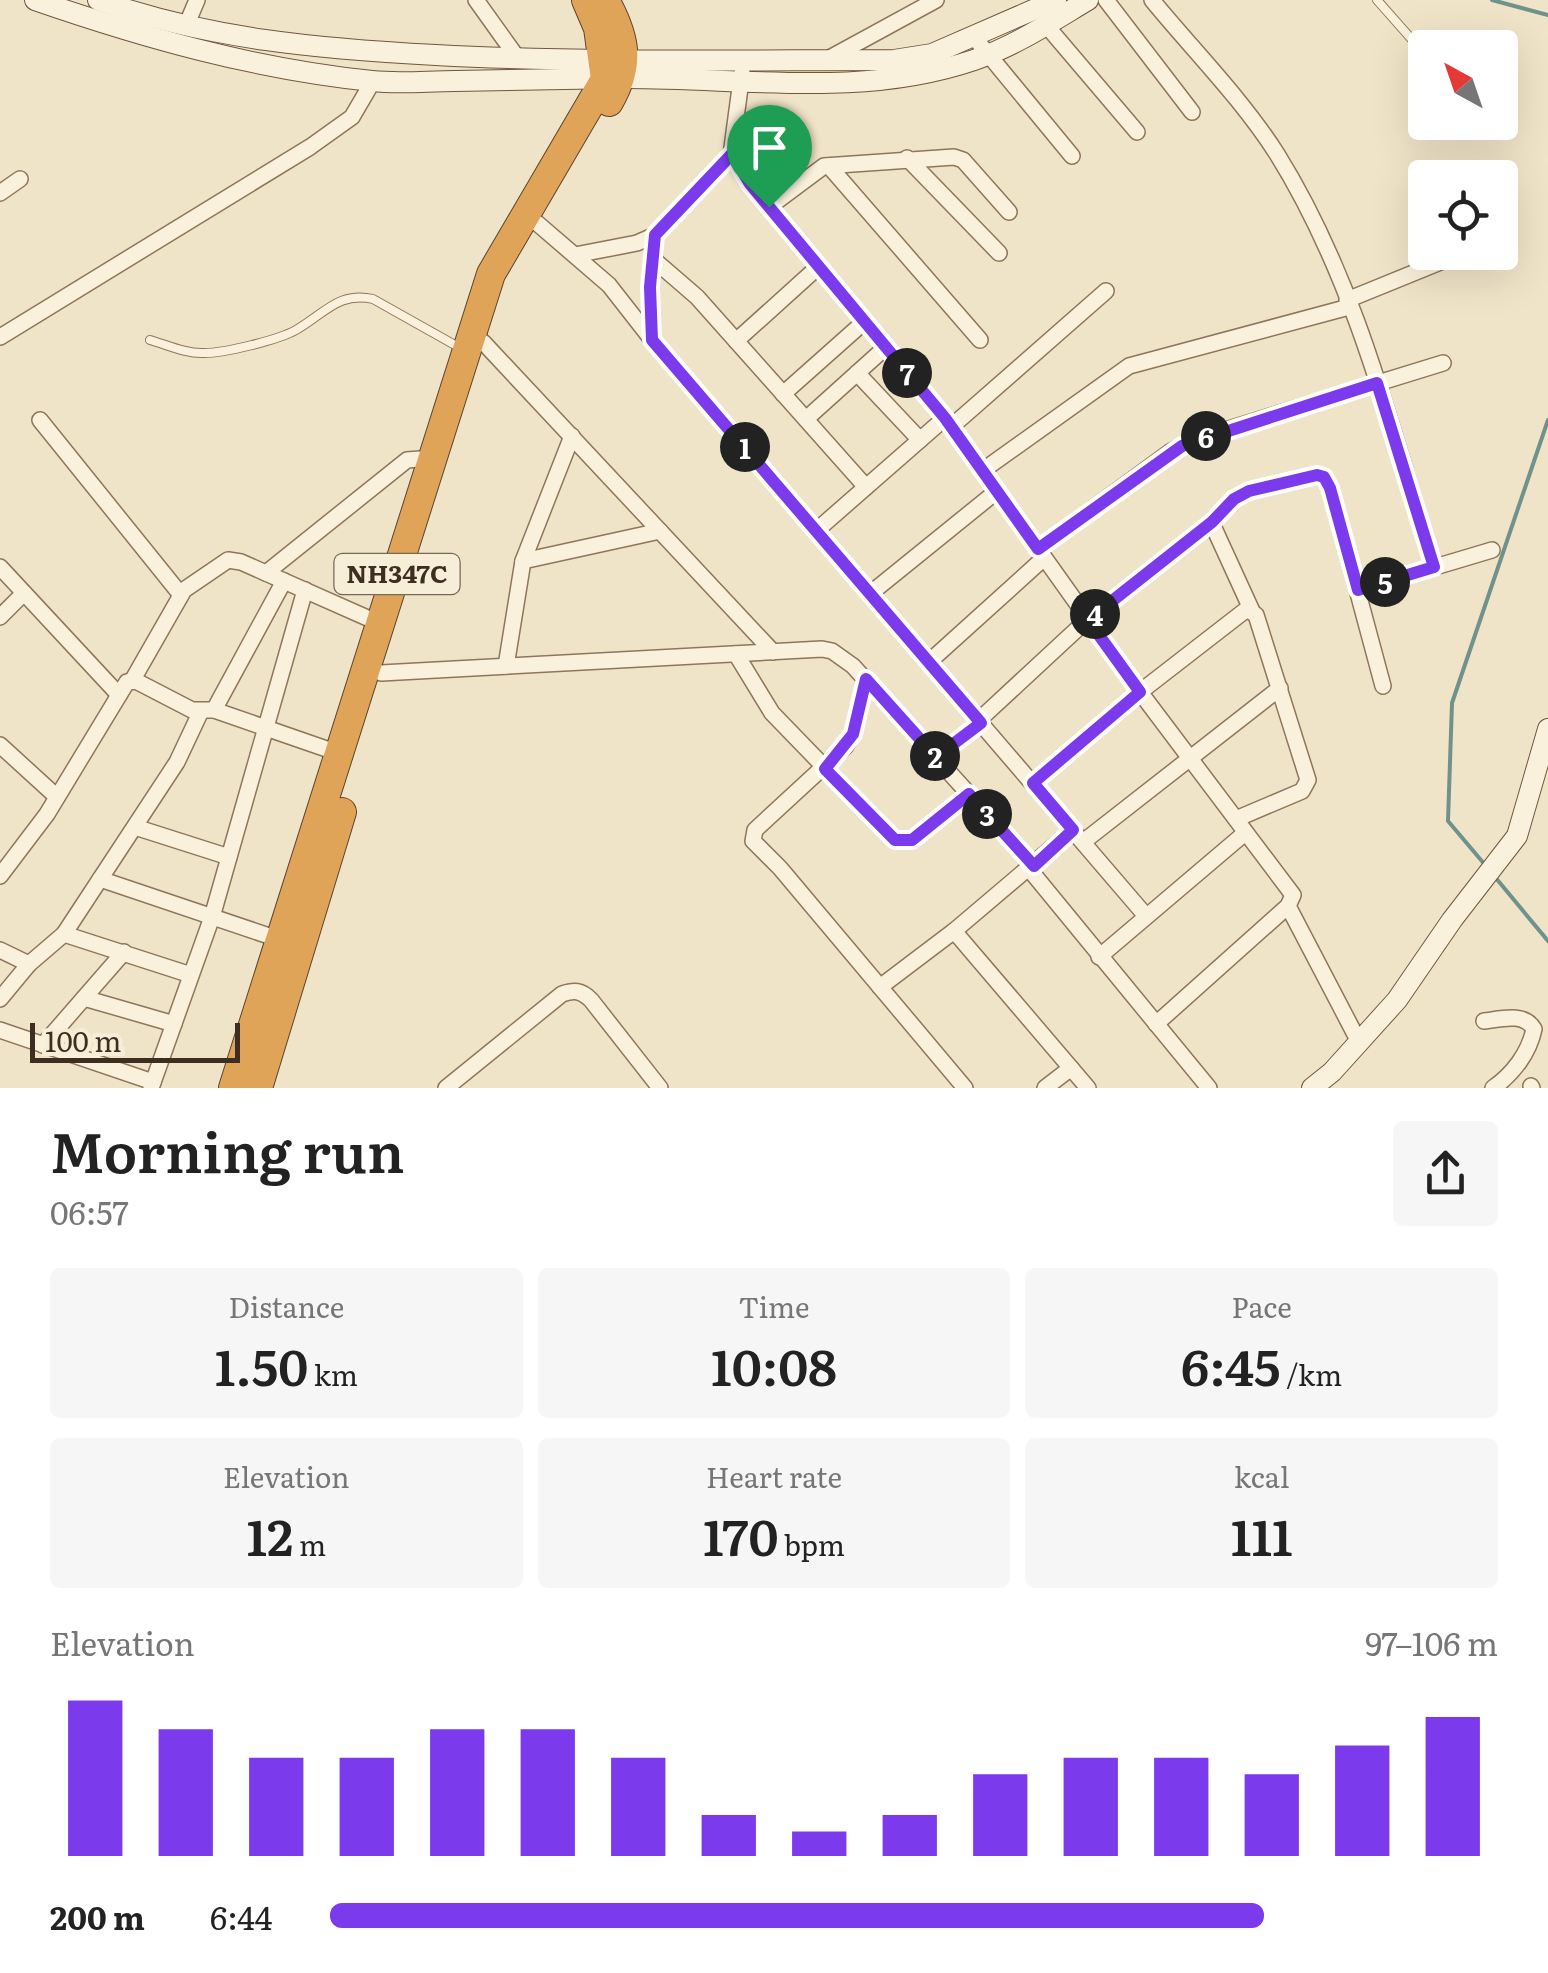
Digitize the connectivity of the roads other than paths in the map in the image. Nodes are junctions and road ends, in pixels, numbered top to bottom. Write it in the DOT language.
graph roads {
  1 [pos="35,0"];
  2 [pos="98,0"];
  3 [pos="197,0"];
  4 [pos="476,0"];
  5 [pos="586,0"];
  6 [pos="605,0"];
  7 [pos="936,0"];
  8 [pos="1056,0"];
  9 [pos="1088,0"];
  10 [pos="1106,0"];
  11 [pos="1152,0"];
  12 [pos="1377,0"];
  13 [pos="1046,25"];
  14 [pos="186,26"];
  15 [pos="1408,35"];
  16 [pos="974,37"];
  17 [pos="987,55"];
  18 [pos="519,60"];
  19 [pos="742,60"];
  20 [pos="826,60"];
  21 [pos="614,69"];
  22 [pos="373,81"];
  23 [pos="742,83"];
  24 [pos="1192,112"];
  25 [pos="1137,132"];
  26 [pos="732,154"];
  27 [pos="1072,156"];
  28 [pos="907,158"];
  29 [pos="564,163"];
  30 [pos="829,166"];
  31 [pos="20,179"];
  32 [pos="0,192"];
  33 [pos="769,207"];
  34 [pos="1009,212"];
  35 [pos="537,223"];
  36 [pos="655,235"];
  37 [pos="999,253"];
  38 [pos="575,255"];
  39 [pos="652,259"];
  40 [pos="818,266"];
  41 [pos="1425,270"];
  42 [pos="1106,291"];
  43 [pos="1348,304"];
  44 [pos="864,322"];
  45 [pos="0,337"];
  46 [pos="150,340"];
  47 [pos="652,340"];
  48 [pos="736,340"];
  49 [pos="980,340"];
  50 [pos="474,346"];
  51 [pos="886,348"];
  52 [pos="1443,363"];
  53 [pos="857,373"];
  54 [pos="1377,383"];
  55 [pos="783,394"];
  56 [pos="806,419"];
  57 [pos="40,420"];
  58 [pos="948,422"];
  59 [pos="572,436"];
  60 [pos="920,440"];
  61 [pos="433,458"];
  62 [pos="982,471"];
  63 [pos="866,487"];
  64 [pos="997,491"];
  65 [pos="1214,528"];
  66 [pos="816,530"];
  67 [pos="660,531"];
  68 [pos="1492,550"];
  69 [pos="1041,553"];
  70 [pos="523,560"];
  71 [pos="0,567"];
  72 [pos="1434,567"];
  73 [pos="266,573"];
  74 [pos="284,581"];
  75 [pos="305,590"];
  76 [pos="1358,590"];
  77 [pos="24,593"];
  78 [pos="871,593"];
  79 [pos="181,594"];
  80 [pos="1252,611"];
  81 [pos="0,617"];
  82 [pos="1088,620"];
  83 [pos="382,624"];
  84 [pos="774,652"];
  85 [pos="736,654"];
  86 [pos="929,662"];
  87 [pos="506,666"];
  88 [pos="381,673"];
  89 [pos="866,679"];
  90 [pos="132,681"];
  91 [pos="1383,686"];
  92 [pos="1280,688"];
  93 [pos="1140,692"];
  94 [pos="118,694"];
  95 [pos="207,711"];
  96 [pos="980,721"];
  97 [pos="267,729"];
  98 [pos="1547,738"];
  99 [pos="0,744"];
  100 [pos="341,754"];
  101 [pos="936,757"];
  102 [pos="1190,760"];
  103 [pos="825,769"];
  104 [pos="1033,783"];
  105 [pos="969,794"];
  106 [pos="58,797"];
  107 [pos="1240,826"];
  108 [pos="134,827"];
  109 [pos="1078,836"];
  110 [pos="229,857"];
  111 [pos="1032,868"];
  112 [pos="0,876"];
  113 [pos="100,879"];
  114 [pos="1288,906"];
  115 [pos="1146,916"];
  116 [pos="212,917"];
  117 [pos="954,932"];
  118 [pos="64,934"];
  119 [pos="281,940"];
  120 [pos="0,950"];
  121 [pos="124,952"];
  122 [pos="1099,957"];
  123 [pos="29,964"];
  124 [pos="191,975"];
  125 [pos="880,987"];
  126 [pos="84,998"];
  127 [pos="0,999"];
  128 [pos="1484,1021"];
  129 [pos="174,1024"];
  130 [pos="1156,1024"];
  131 [pos="0,1030"];
  132 [pos="1359,1042"];
  133 [pos="43,1044"];
  134 [pos="1070,1068"];
  135 [pos="152,1085"];
  136 [pos="453,1086"];
  137 [pos="240,1088"];
  138 [pos="660,1088"];
  139 [pos="964,1088"];
  140 [pos="1045,1088"];
  141 [pos="1088,1088"];
  142 [pos="1209,1088"];
  143 [pos="1312,1088"];
  144 [pos="1493,1088"];
  1 -- 22 [label="main road"];
  2 -- 14 [label="main road"];
  3 -- 14 [label="street"];
  4 -- 18 [label="street"];
  5 -- 21 [label="highway"];
  6 -- 21 [label="highway"];
  7 -- 20 [label="street"];
  8 -- 16 [label="main road"];
  9 -- 13 [label="main road"];
  10 -- 24 [label="street"];
  11 -- 43 [label="street"];
  12 -- 15 [label="lane"];
  13 -- 17 [label="main road"];
  13 -- 25 [label="street"];
  14 -- 18 [label="main road"];
  16 -- 17 [label="street"];
  16 -- 20 [label="main road"];
  17 -- 23 [label="main road"];
  17 -- 27 [label="street"];
  18 -- 21 [label="main road"];
  19 -- 20 [label="main road"];
  19 -- 21 [label="main road"];
  19 -- 23 [label="street"];
  21 -- 22 [label="main road"];
  21 -- 23 [label="main road"];
  21 -- 29 [label="highway, NH347C"];
  22 -- 45 [label="street"];
  23 -- 26 [label="street"];
  26 -- 33 [label="street"];
  26 -- 36 [label="street"];
  28 -- 30 [label="street"];
  28 -- 34 [label="street"];
  28 -- 37 [label="street"];
  29 -- 35 [label="highway, NH347C"];
  29 -- 50 [label="highway, NH347C"];
  30 -- 33 [label="street"];
  30 -- 49 [label="street"];
  31 -- 32 [label="street"];
  33 -- 40 [label="street"];
  35 -- 38 [label="street"];
  35 -- 50 [label="highway, NH347C"];
  36 -- 38 [label="street"];
  36 -- 39 [label="street"];
  38 -- 47 [label="street"];
  39 -- 47 [label="street"];
  39 -- 48 [label="street"];
  40 -- 44 [label="street"];
  40 -- 48 [label="street"];
  41 -- 43 [label="street"];
  42 -- 58 [label="street"];
  43 -- 54 [label="street"];
  43 -- 62 [label="street"];
  44 -- 51 [label="street"];
  44 -- 55 [label="street"];
  46 -- 50 [label="lane"];
  47 -- 66 [label="street"];
  48 -- 55 [label="street"];
  50 -- 59 [label="street"];
  50 -- 61 [label="highway, NH347C"];
  50 -- 88 [label="highway, NH347C"];
  51 -- 53 [label="street"];
  51 -- 58 [label="street"];
  52 -- 54 [label="street"];
  53 -- 56 [label="street"];
  53 -- 60 [label="street"];
  54 -- 69 [label="street"];
  54 -- 72 [label="street"];
  55 -- 56 [label="street"];
  56 -- 63 [label="street"];
  57 -- 79 [label="street"];
  58 -- 60 [label="street"];
  58 -- 62 [label="street"];
  59 -- 67 [label="street"];
  59 -- 70 [label="street"];
  60 -- 63 [label="street"];
  61 -- 73 [label="street"];
  61 -- 83 [label="highway, NH347C"];
  62 -- 64 [label="street"];
  63 -- 66 [label="street"];
  64 -- 69 [label="street"];
  64 -- 78 [label="street"];
  65 -- 80 [label="street"];
  66 -- 78 [label="street"];
  67 -- 70 [label="street"];
  67 -- 84 [label="street"];
  68 -- 72 [label="street"];
  69 -- 82 [label="street"];
  69 -- 86 [label="street"];
  70 -- 87 [label="street"];
  71 -- 77 [label="street"];
  72 -- 76 [label="street"];
  73 -- 74 [label="street"];
  73 -- 79 [label="street"];
  74 -- 75 [label="street"];
  74 -- 95 [label="street"];
  75 -- 83 [label="street"];
  75 -- 97 [label="street"];
  76 -- 82 [label="street"];
  76 -- 91 [label="street"];
  77 -- 81 [label="street"];
  77 -- 94 [label="street"];
  78 -- 86 [label="street"];
  79 -- 90 [label="street"];
  80 -- 92 [label="street"];
  80 -- 93 [label="street"];
  82 -- 93 [label="street"];
  82 -- 96 [label="street"];
  83 -- 100 [label="highway, NH347C"];
  84 -- 85 [label="street"];
  84 -- 89 [label="street"];
  85 -- 87 [label="street"];
  85 -- 103 [label="street"];
  86 -- 96 [label="street"];
  87 -- 88 [label="street"];
  88 -- 137 [label="highway, NH347C"];
  89 -- 101 [label="street"];
  89 -- 103 [label="street"];
  90 -- 94 [label="street"];
  90 -- 95 [label="street"];
  92 -- 102 [label="street"];
  92 -- 107 [label="street"];
  93 -- 102 [label="street"];
  93 -- 104 [label="street"];
  94 -- 106 [label="street"];
  95 -- 97 [label="street"];
  95 -- 108 [label="street"];
  96 -- 101 [label="street"];
  96 -- 104 [label="street"];
  97 -- 100 [label="street"];
  97 -- 110 [label="street"];
  98 -- 132 [label="main road"];
  99 -- 106 [label="street"];
  100 -- 119 [label="highway, NH347C"];
  101 -- 105 [label="street"];
  102 -- 107 [label="street"];
  102 -- 109 [label="street"];
  103 -- 105 [label="street"];
  103 -- 125 [label="street"];
  104 -- 109 [label="street"];
  105 -- 111 [label="street"];
  106 -- 112 [label="street"];
  107 -- 114 [label="street"];
  107 -- 115 [label="street"];
  108 -- 110 [label="street"];
  108 -- 113 [label="street"];
  109 -- 111 [label="street"];
  109 -- 115 [label="street"];
  110 -- 116 [label="street"];
  111 -- 117 [label="street"];
  111 -- 122 [label="street"];
  113 -- 116 [label="street"];
  113 -- 118 [label="street"];
  114 -- 130 [label="street"];
  114 -- 132 [label="street"];
  115 -- 122 [label="street"];
  116 -- 119 [label="street"];
  116 -- 124 [label="street"];
  117 -- 125 [label="street"];
  117 -- 134 [label="street"];
  118 -- 121 [label="street"];
  118 -- 123 [label="street"];
  119 -- 137 [label="highway, NH347C"];
  120 -- 123 [label="street"];
  121 -- 124 [label="street"];
  121 -- 126 [label="street"];
  122 -- 130 [label="street"];
  123 -- 127 [label="street"];
  124 -- 129 [label="street"];
  125 -- 139 [label="street"];
  126 -- 129 [label="street"];
  126 -- 133 [label="street"];
  128 -- 144 [label="street"];
  129 -- 135 [label="street"];
  130 -- 142 [label="street"];
  131 -- 133 [label="street"];
  132 -- 143 [label="main road"];
  133 -- 135 [label="street"];
  134 -- 140 [label="street"];
  134 -- 141 [label="street"];
  136 -- 138 [label="street"];
}
